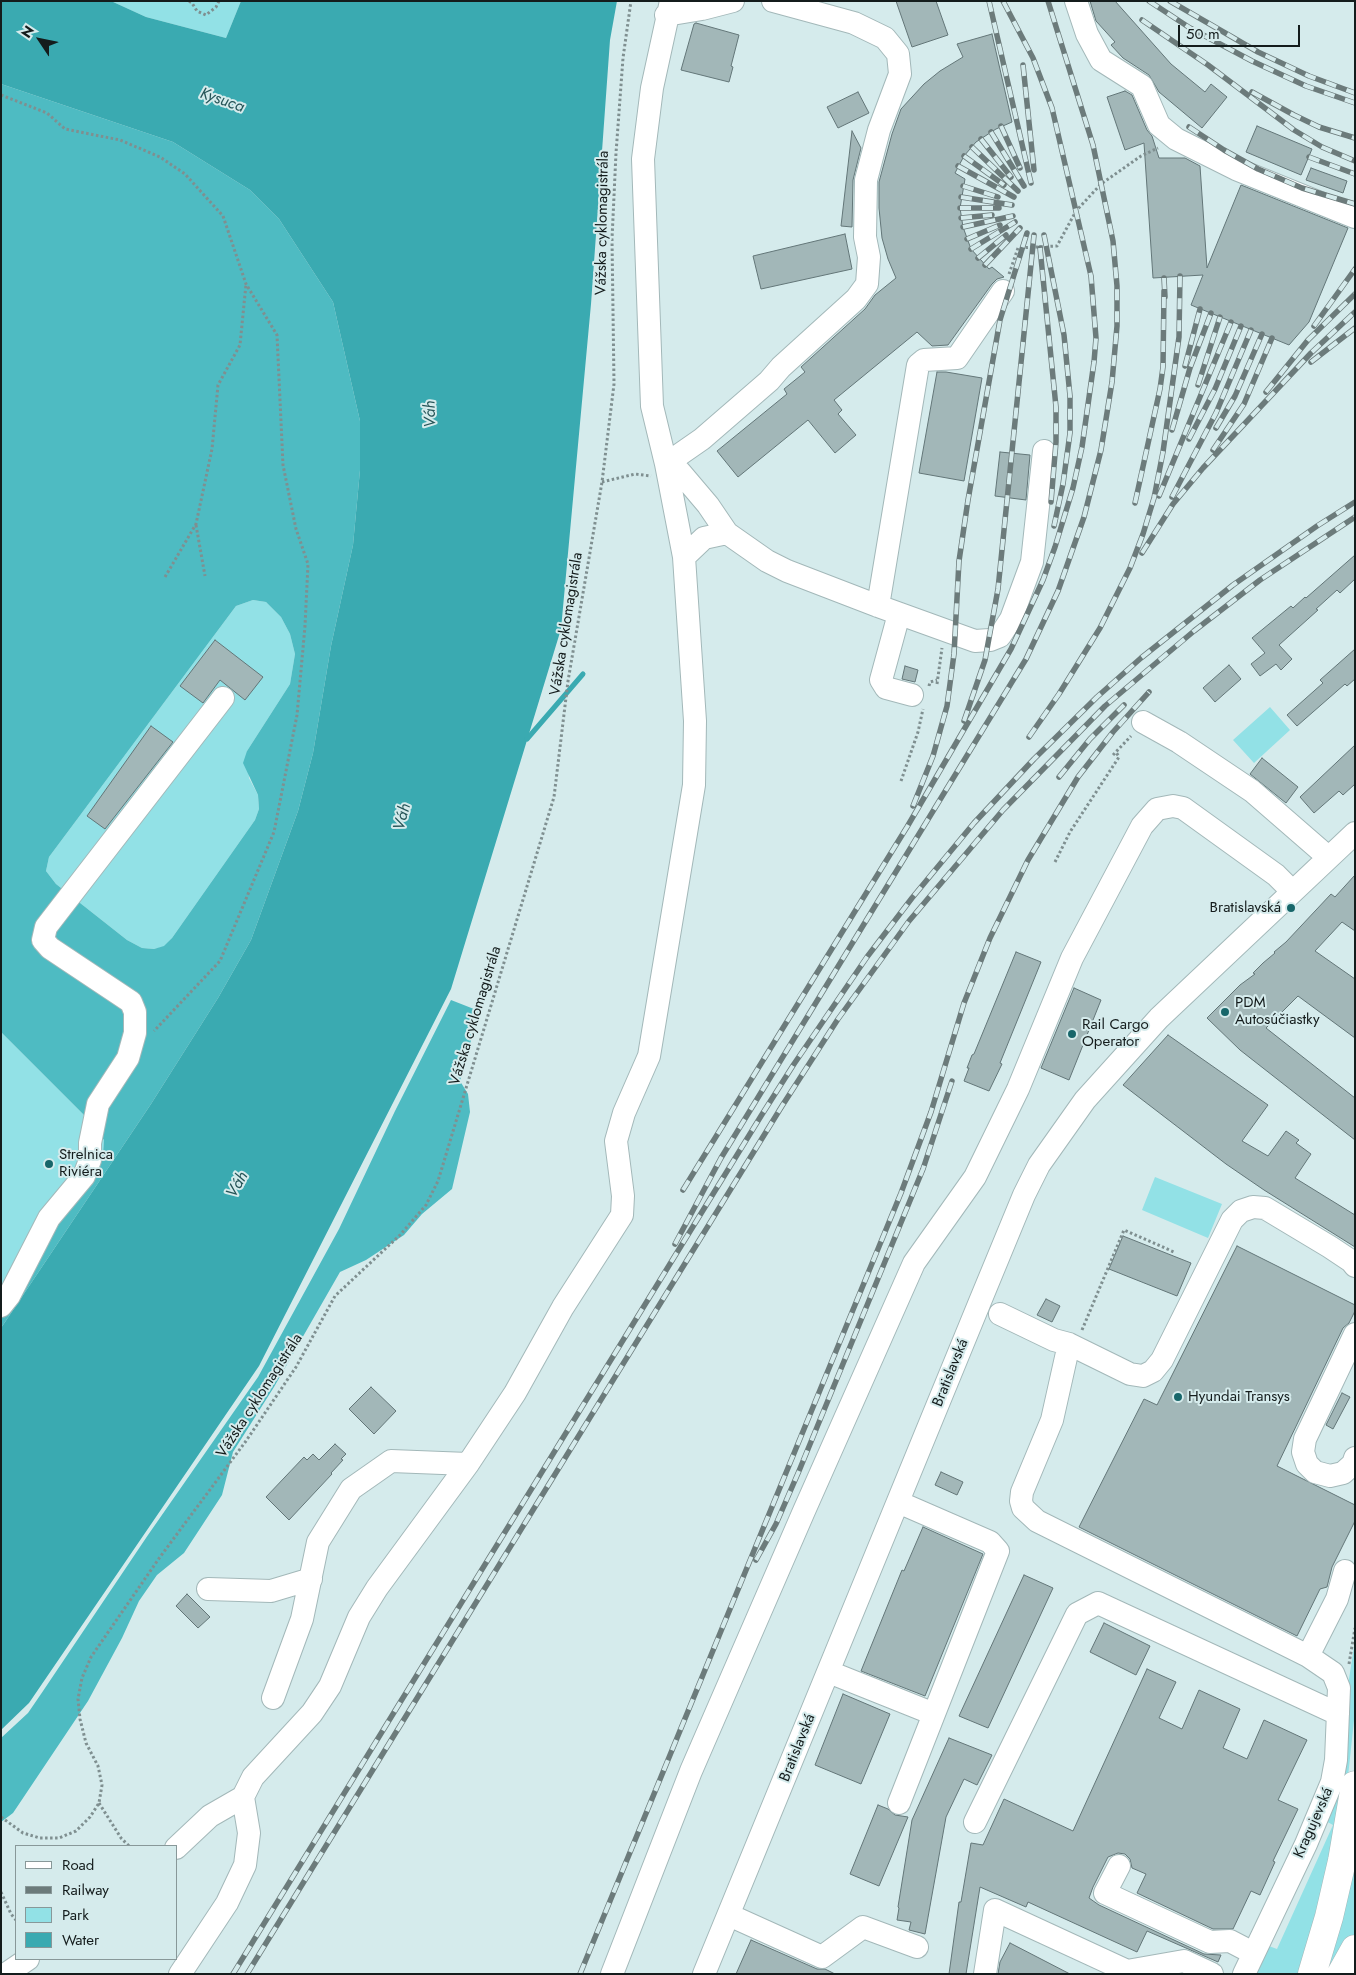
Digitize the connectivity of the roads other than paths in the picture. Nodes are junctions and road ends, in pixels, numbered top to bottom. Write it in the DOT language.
graph roads {
  1 [pos="733,1"];
  2 [pos="773,1"];
  3 [pos="1076,1"];
  4 [pos="669,8"];
  5 [pos="1355,217"];
  6 [pos="1003,291"];
  7 [pos="1044,451"];
  8 [pos="667,471"];
  9 [pos="727,533"];
  10 [pos="684,557"];
  11 [pos="878,606"];
  12 [pos="899,614"];
  13 [pos="912,695"];
  14 [pos="223,698"];
  15 [pos="1143,722"];
  16 [pos="1355,833"];
  17 [pos="1328,857"];
  18 [pos="1292,891"];
  19 [pos="1355,1266"];
  20 [pos="1,1306"];
  21 [pos="1000,1314"];
  22 [pos="1355,1334"];
  23 [pos="1074,1341"];
  24 [pos="1355,1458"];
  25 [pos="468,1464"];
  26 [pos="898,1502"];
  27 [pos="1345,1571"];
  28 [pos="310,1579"];
  29 [pos="208,1589"];
  30 [pos="1317,1661"];
  31 [pos="829,1672"];
  32 [pos="273,1698"];
  33 [pos="934,1714"];
  34 [pos="1338,1714"];
  35 [pos="1355,1785"];
  36 [pos="243,1797"];
  37 [pos="899,1803"];
  38 [pos="975,1822"];
  39 [pos="178,1846"];
  40 [pos="1119,1866"];
  41 [pos="729,1915"];
  42 [pos="917,1947"];
  43 [pos="1355,1949"];
  44 [pos="1253,1953"];
  45 [pos="27,1960"];
  46 [pos="6,1974"];
  47 [pos="180,1974"];
  48 [pos="612,1974"];
  49 [pos="704,1974"];
  50 [pos="985,1974"];
  51 [pos="1212,1974"];
  52 [pos="1244,1974"];
  53 [pos="1312,1974"];
  54 [pos="1341,1974"];
  1 -- 4 [label="street"];
  2 -- 8 [label="street"];
  3 -- 5 [label="street"];
  4 -- 8 [label="street"];
  6 -- 11 [label="street"];
  7 -- 12 [label="street"];
  8 -- 9 [label="street"];
  8 -- 10 [label="street"];
  9 -- 10 [label="street"];
  9 -- 11 [label="street"];
  10 -- 25 [label="street"];
  11 -- 12 [label="street"];
  12 -- 13 [label="street"];
  14 -- 20 [label="street"];
  15 -- 17 [label="street"];
  16 -- 17 [label="street, Bratislavská"];
  17 -- 18 [label="street, Bratislavská"];
  18 -- 26 [label="street, Bratislavská"];
  18 -- 48 [label="street"];
  19 -- 23 [label="street"];
  21 -- 23 [label="street"];
  22 -- 24 [label="street"];
  23 -- 30 [label="street"];
  25 -- 28 [label="street"];
  25 -- 36 [label="street"];
  26 -- 31 [label="street, Bratislavská"];
  26 -- 33 [label="street"];
  27 -- 30 [label="street"];
  28 -- 29 [label="street"];
  28 -- 32 [label="street"];
  30 -- 34 [label="street, Kragujevská"];
  31 -- 33 [label="street"];
  31 -- 41 [label="street, Bratislavská"];
  33 -- 37 [label="street"];
  34 -- 38 [label="street"];
  34 -- 44 [label="street, Kragujevská"];
  35 -- 53 [label="main road"];
  36 -- 39 [label="street"];
  36 -- 47 [label="street"];
  40 -- 44 [label="street"];
  41 -- 42 [label="street"];
  41 -- 49 [label="street, Bratislavská"];
  43 -- 54 [label="main road"];
  44 -- 52 [label="street, Kragujevská"];
  45 -- 46 [label="street"];
  50 -- 51 [label="street"];
}
